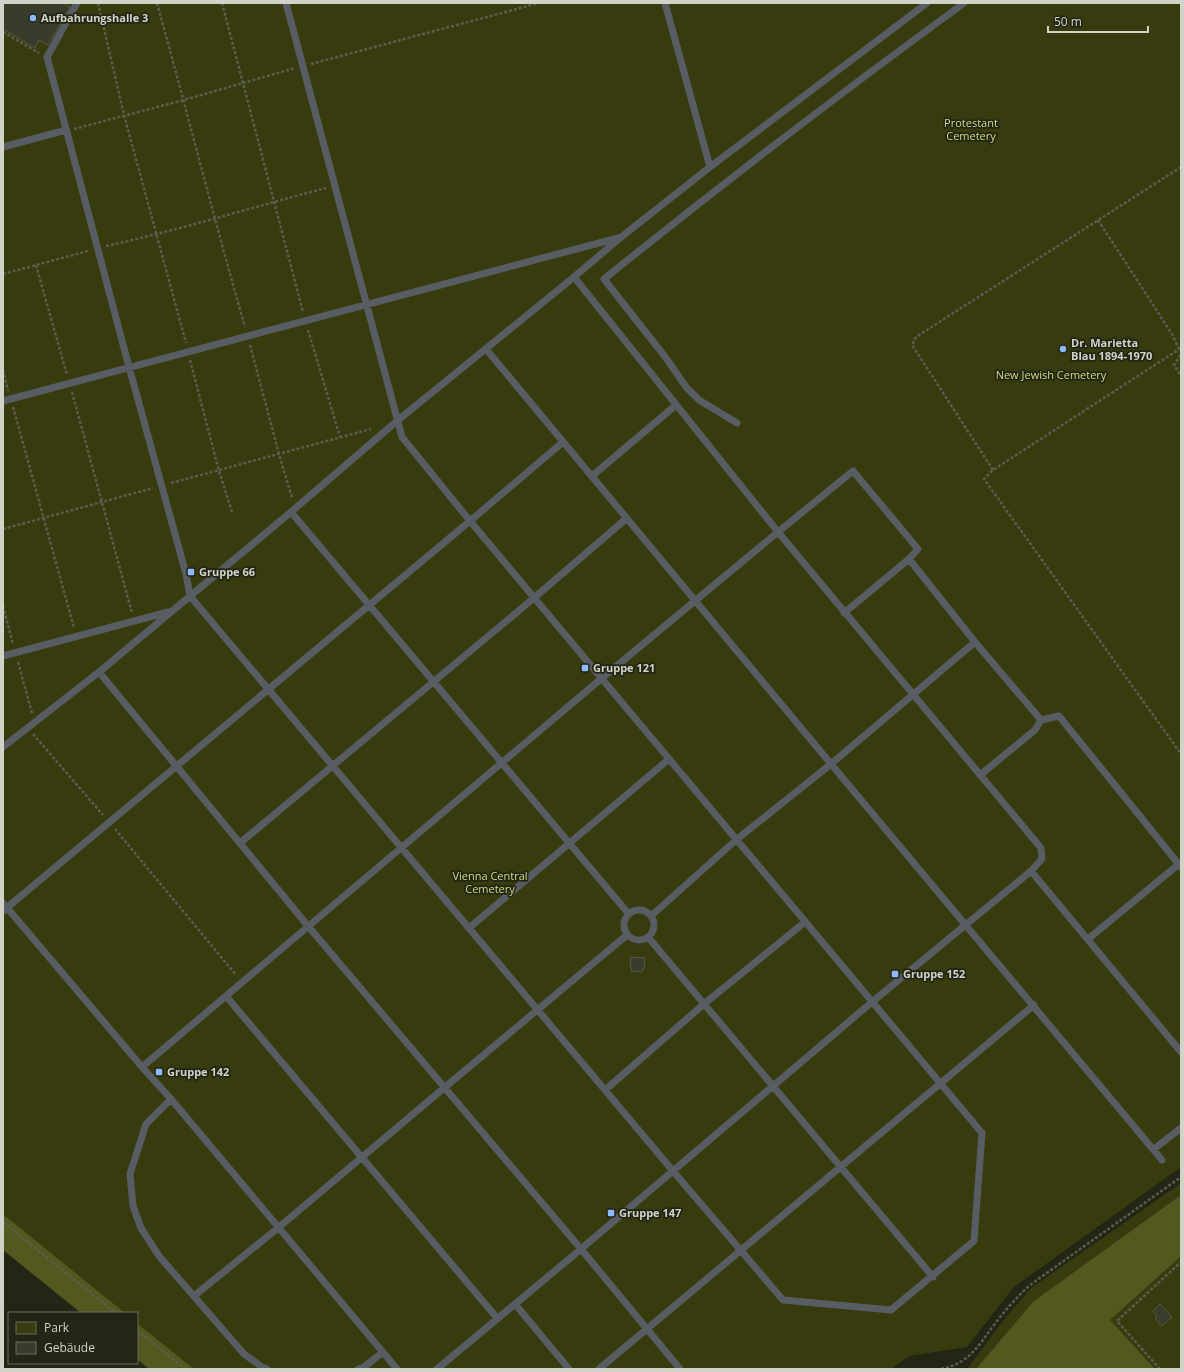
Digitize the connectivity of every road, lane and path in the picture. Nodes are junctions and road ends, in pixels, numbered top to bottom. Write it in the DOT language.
graph roads {
  1 [pos="77,3"];
  2 [pos="98,3"];
  3 [pos="157,3"];
  4 [pos="222,3"];
  5 [pos="286,3"];
  6 [pos="538,3"];
  7 [pos="665,3"];
  8 [pos="927,3"];
  9 [pos="964,3"];
  10 [pos="3,32"];
  11 [pos="47,57"];
  12 [pos="302,66"];
  13 [pos="243,83"];
  14 [pos="184,100"];
  15 [pos="124,116"];
  16 [pos="66,130"];
  17 [pos="3,147"];
  18 [pos="710,167"];
  19 [pos="1181,167"];
  20 [pos="334,186"];
  21 [pos="274,202"];
  22 [pos="214,219"];
  23 [pos="1098,220"];
  24 [pos="157,235"];
  25 [pos="620,238"];
  26 [pos="98,248"];
  27 [pos="36,265"];
  28 [pos="3,274"];
  29 [pos="574,277"];
  30 [pos="365,305"];
  31 [pos="305,321"];
  32 [pos="247,336"];
  33 [pos="486,349"];
  34 [pos="1180,349"];
  35 [pos="188,352"];
  36 [pos="1181,356"];
  37 [pos="129,368"];
  38 [pos="3,370"];
  39 [pos="1181,376"];
  40 [pos="69,384"];
  41 [pos="11,399"];
  42 [pos="3,401"];
  43 [pos="676,405"];
  44 [pos="397,421"];
  45 [pos="737,423"];
  46 [pos="374,428"];
  47 [pos="340,437"];
  48 [pos="563,442"];
  49 [pos="279,454"];
  50 [pos="993,470"];
  51 [pos="219,471"];
  52 [pos="592,476"];
  53 [pos="161,486"];
  54 [pos="102,502"];
  55 [pos="293,510"];
  56 [pos="232,512"];
  57 [pos="43,518"];
  58 [pos="627,518"];
  59 [pos="470,521"];
  60 [pos="3,529"];
  61 [pos="778,532"];
  62 [pos="909,560"];
  63 [pos="190,596"];
  64 [pos="534,598"];
  65 [pos="696,601"];
  66 [pos="369,605"];
  67 [pos="3,606"];
  68 [pos="171,611"];
  69 [pos="844,613"];
  70 [pos="134,621"];
  71 [pos="76,636"];
  72 [pos="975,642"];
  73 [pos="16,652"];
  74 [pos="3,656"];
  75 [pos="99,672"];
  76 [pos="602,678"];
  77 [pos="434,682"];
  78 [pos="268,690"];
  79 [pos="912,694"];
  80 [pos="1041,720"];
  81 [pos="35,722"];
  82 [pos="27,728"];
  83 [pos="3,747"];
  84 [pos="1181,754"];
  85 [pos="669,759"];
  86 [pos="502,763"];
  87 [pos="831,764"];
  88 [pos="332,765"];
  89 [pos="176,766"];
  90 [pos="980,775"];
  91 [pos="109,822"];
  92 [pos="736,840"];
  93 [pos="240,843"];
  94 [pos="569,843"];
  95 [pos="401,848"];
  96 [pos="1180,865"];
  97 [pos="1031,871"];
  98 [pos="4,907"];
  99 [pos="628,913"];
  100 [pos="651,916"];
  101 [pos="805,922"];
  102 [pos="966,925"];
  103 [pos="308,926"];
  104 [pos="469,928"];
  105 [pos="627,935"];
  106 [pos="648,937"];
  107 [pos="1088,939"];
  108 [pos="243,982"];
  109 [pos="226,996"];
  110 [pos="872,1002"];
  111 [pos="704,1004"];
  112 [pos="1034,1006"];
  113 [pos="538,1010"];
  114 [pos="1181,1052"];
  115 [pos="142,1067"];
  116 [pos="941,1083"];
  117 [pos="773,1087"];
  118 [pos="444,1088"];
  119 [pos="605,1090"];
  120 [pos="171,1099"];
  121 [pos="1181,1128"];
  122 [pos="1154,1149"];
  123 [pos="362,1157"];
  124 [pos="1162,1160"];
  125 [pos="841,1167"];
  126 [pos="673,1171"];
  127 [pos="1181,1178"];
  128 [pos="3,1222"];
  129 [pos="278,1228"];
  130 [pos="581,1249"];
  131 [pos="741,1251"];
  132 [pos="1181,1262"];
  133 [pos="933,1277"];
  134 [pos="194,1296"];
  135 [pos="515,1304"];
  136 [pos="115,1312"];
  137 [pos="497,1318"];
  138 [pos="647,1329"];
  139 [pos="138,1331"];
  140 [pos="383,1352"];
  141 [pos="185,1369"];
  142 [pos="267,1369"];
  143 [pos="358,1369"];
  144 [pos="397,1369"];
  145 [pos="437,1369"];
  146 [pos="569,1369"];
  147 [pos="599,1369"];
  148 [pos="680,1369"];
  149 [pos="941,1369"];
  150 [pos="1160,1369"];
  1 -- 11 [label="lane"];
  2 -- 15 [label="path"];
  3 -- 14 [label="path"];
  4 -- 13 [label="path"];
  5 -- 12 [label="lane"];
  6 -- 12 [label="path"];
  7 -- 18 [label="lane"];
  8 -- 18 [label="lane"];
  9 -- 45 [label="lane"];
  10 -- 11 [label="path"];
  11 -- 16 [label="lane"];
  12 -- 13 [label="path"];
  12 -- 20 [label="lane"];
  13 -- 14 [label="path"];
  13 -- 21 [label="path"];
  14 -- 15 [label="path"];
  14 -- 22 [label="path"];
  15 -- 16 [label="path"];
  15 -- 24 [label="path"];
  16 -- 17 [label="lane"];
  16 -- 26 [label="lane"];
  18 -- 25 [label="lane"];
  19 -- 23 [label="path"];
  20 -- 21 [label="path"];
  20 -- 30 [label="lane"];
  21 -- 22 [label="path"];
  21 -- 31 [label="path"];
  22 -- 24 [label="path"];
  22 -- 32 [label="path"];
  23 -- 34 [label="path"];
  23 -- 50 [label="path"];
  24 -- 26 [label="path"];
  24 -- 35 [label="path"];
  25 -- 29 [label="lane"];
  25 -- 30 [label="lane"];
  26 -- 27 [label="path"];
  26 -- 37 [label="lane"];
  27 -- 28 [label="path"];
  27 -- 40 [label="path"];
  29 -- 33 [label="lane"];
  29 -- 43 [label="lane"];
  30 -- 31 [label="lane"];
  30 -- 44 [label="lane"];
  31 -- 32 [label="lane"];
  31 -- 47 [label="path"];
  32 -- 35 [label="lane"];
  32 -- 49 [label="path"];
  33 -- 44 [label="lane"];
  33 -- 48 [label="lane"];
  34 -- 50 [label="path"];
  35 -- 37 [label="lane"];
  35 -- 51 [label="path"];
  36 -- 39 [label="path"];
  37 -- 40 [label="lane"];
  37 -- 53 [label="lane"];
  38 -- 41 [label="path"];
  40 -- 41 [label="lane"];
  40 -- 54 [label="path"];
  41 -- 42 [label="lane"];
  41 -- 57 [label="path"];
  43 -- 52 [label="lane"];
  43 -- 61 [label="lane"];
  44 -- 55 [label="lane"];
  44 -- 59 [label="lane"];
  46 -- 47 [label="path"];
  47 -- 49 [label="path"];
  48 -- 52 [label="lane"];
  48 -- 59 [label="lane"];
  49 -- 51 [label="path"];
  49 -- 55 [label="path"];
  50 -- 84 [label="path"];
  51 -- 53 [label="path"];
  51 -- 56 [label="path"];
  52 -- 58 [label="lane"];
  53 -- 54 [label="path"];
  53 -- 63 [label="lane"];
  54 -- 57 [label="path"];
  54 -- 70 [label="path"];
  55 -- 63 [label="lane"];
  55 -- 66 [label="lane"];
  57 -- 60 [label="path"];
  57 -- 71 [label="path"];
  58 -- 64 [label="lane"];
  58 -- 65 [label="lane"];
  59 -- 64 [label="lane"];
  59 -- 66 [label="lane"];
  61 -- 62 [label="lane"];
  61 -- 65 [label="lane"];
  61 -- 69 [label="lane"];
  62 -- 69 [label="lane"];
  62 -- 72 [label="lane"];
  63 -- 68 [label="lane"];
  63 -- 78 [label="lane"];
  64 -- 76 [label="lane"];
  64 -- 77 [label="lane"];
  65 -- 76 [label="lane"];
  65 -- 87 [label="lane"];
  66 -- 77 [label="lane"];
  66 -- 78 [label="lane"];
  67 -- 73 [label="path"];
  68 -- 70 [label="lane"];
  68 -- 75 [label="lane"];
  69 -- 79 [label="lane"];
  70 -- 71 [label="lane"];
  71 -- 73 [label="lane"];
  72 -- 79 [label="lane"];
  72 -- 80 [label="lane"];
  73 -- 74 [label="lane"];
  73 -- 81 [label="path"];
  75 -- 81 [label="lane"];
  75 -- 89 [label="lane"];
  76 -- 85 [label="lane"];
  76 -- 86 [label="lane"];
  77 -- 86 [label="lane"];
  77 -- 88 [label="lane"];
  78 -- 88 [label="lane"];
  78 -- 89 [label="lane"];
  79 -- 87 [label="lane"];
  79 -- 90 [label="lane"];
  80 -- 90 [label="lane"];
  80 -- 96 [label="lane"];
  81 -- 82 [label="lane"];
  82 -- 83 [label="lane"];
  82 -- 91 [label="path"];
  85 -- 92 [label="lane"];
  85 -- 94 [label="lane"];
  86 -- 94 [label="lane"];
  86 -- 95 [label="lane"];
  87 -- 92 [label="lane"];
  87 -- 102 [label="lane"];
  88 -- 93 [label="lane"];
  88 -- 95 [label="lane"];
  89 -- 91 [label="lane"];
  89 -- 93 [label="lane"];
  90 -- 97 [label="lane"];
  91 -- 98 [label="lane"];
  91 -- 108 [label="path"];
  92 -- 100 [label="lane"];
  92 -- 101 [label="lane"];
  93 -- 103 [label="lane"];
  94 -- 99 [label="lane"];
  94 -- 104 [label="lane"];
  95 -- 103 [label="lane"];
  95 -- 104 [label="lane"];
  96 -- 107 [label="lane"];
  97 -- 102 [label="lane"];
  97 -- 107 [label="lane"];
  98 -- 115 [label="lane"];
  99 -- 100 [label="lane"];
  99 -- 105 [label="lane"];
  100 -- 106 [label="lane"];
  101 -- 110 [label="lane"];
  101 -- 111 [label="lane"];
  102 -- 110 [label="lane"];
  102 -- 112 [label="lane"];
  103 -- 108 [label="lane"];
  103 -- 118 [label="lane"];
  104 -- 113 [label="lane"];
  105 -- 106 [label="lane"];
  105 -- 113 [label="lane"];
  106 -- 111 [label="lane"];
  107 -- 114 [label="lane"];
  108 -- 109 [label="lane"];
  109 -- 115 [label="lane"];
  109 -- 123 [label="lane"];
  110 -- 116 [label="lane"];
  110 -- 117 [label="lane"];
  111 -- 117 [label="lane"];
  111 -- 119 [label="lane"];
  112 -- 116 [label="lane"];
  112 -- 122 [label="lane"];
  113 -- 118 [label="lane"];
  113 -- 119 [label="lane"];
  115 -- 120 [label="lane"];
  116 -- 125 [label="lane"];
  116 -- 133 [label="lane"];
  117 -- 125 [label="lane"];
  117 -- 126 [label="lane"];
  118 -- 123 [label="lane"];
  118 -- 130 [label="lane"];
  119 -- 126 [label="lane"];
  120 -- 129 [label="lane"];
  120 -- 134 [label="lane"];
  121 -- 122 [label="lane"];
  122 -- 124 [label="lane"];
  123 -- 129 [label="lane"];
  123 -- 137 [label="lane"];
  125 -- 131 [label="lane"];
  125 -- 133 [label="lane"];
  126 -- 130 [label="lane"];
  126 -- 131 [label="lane"];
  127 -- 149 [label="path"];
  128 -- 136 [label="path"];
  129 -- 134 [label="lane"];
  129 -- 140 [label="lane"];
  130 -- 135 [label="lane"];
  130 -- 138 [label="lane"];
  131 -- 133 [label="lane"];
  131 -- 138 [label="lane"];
  132 -- 150 [label="path"];
  134 -- 142 [label="lane"];
  135 -- 137 [label="lane"];
  135 -- 146 [label="lane"];
  137 -- 145 [label="lane"];
  138 -- 147 [label="lane"];
  138 -- 148 [label="lane"];
  139 -- 141 [label="path"];
  140 -- 143 [label="lane"];
  140 -- 144 [label="lane"];
}
